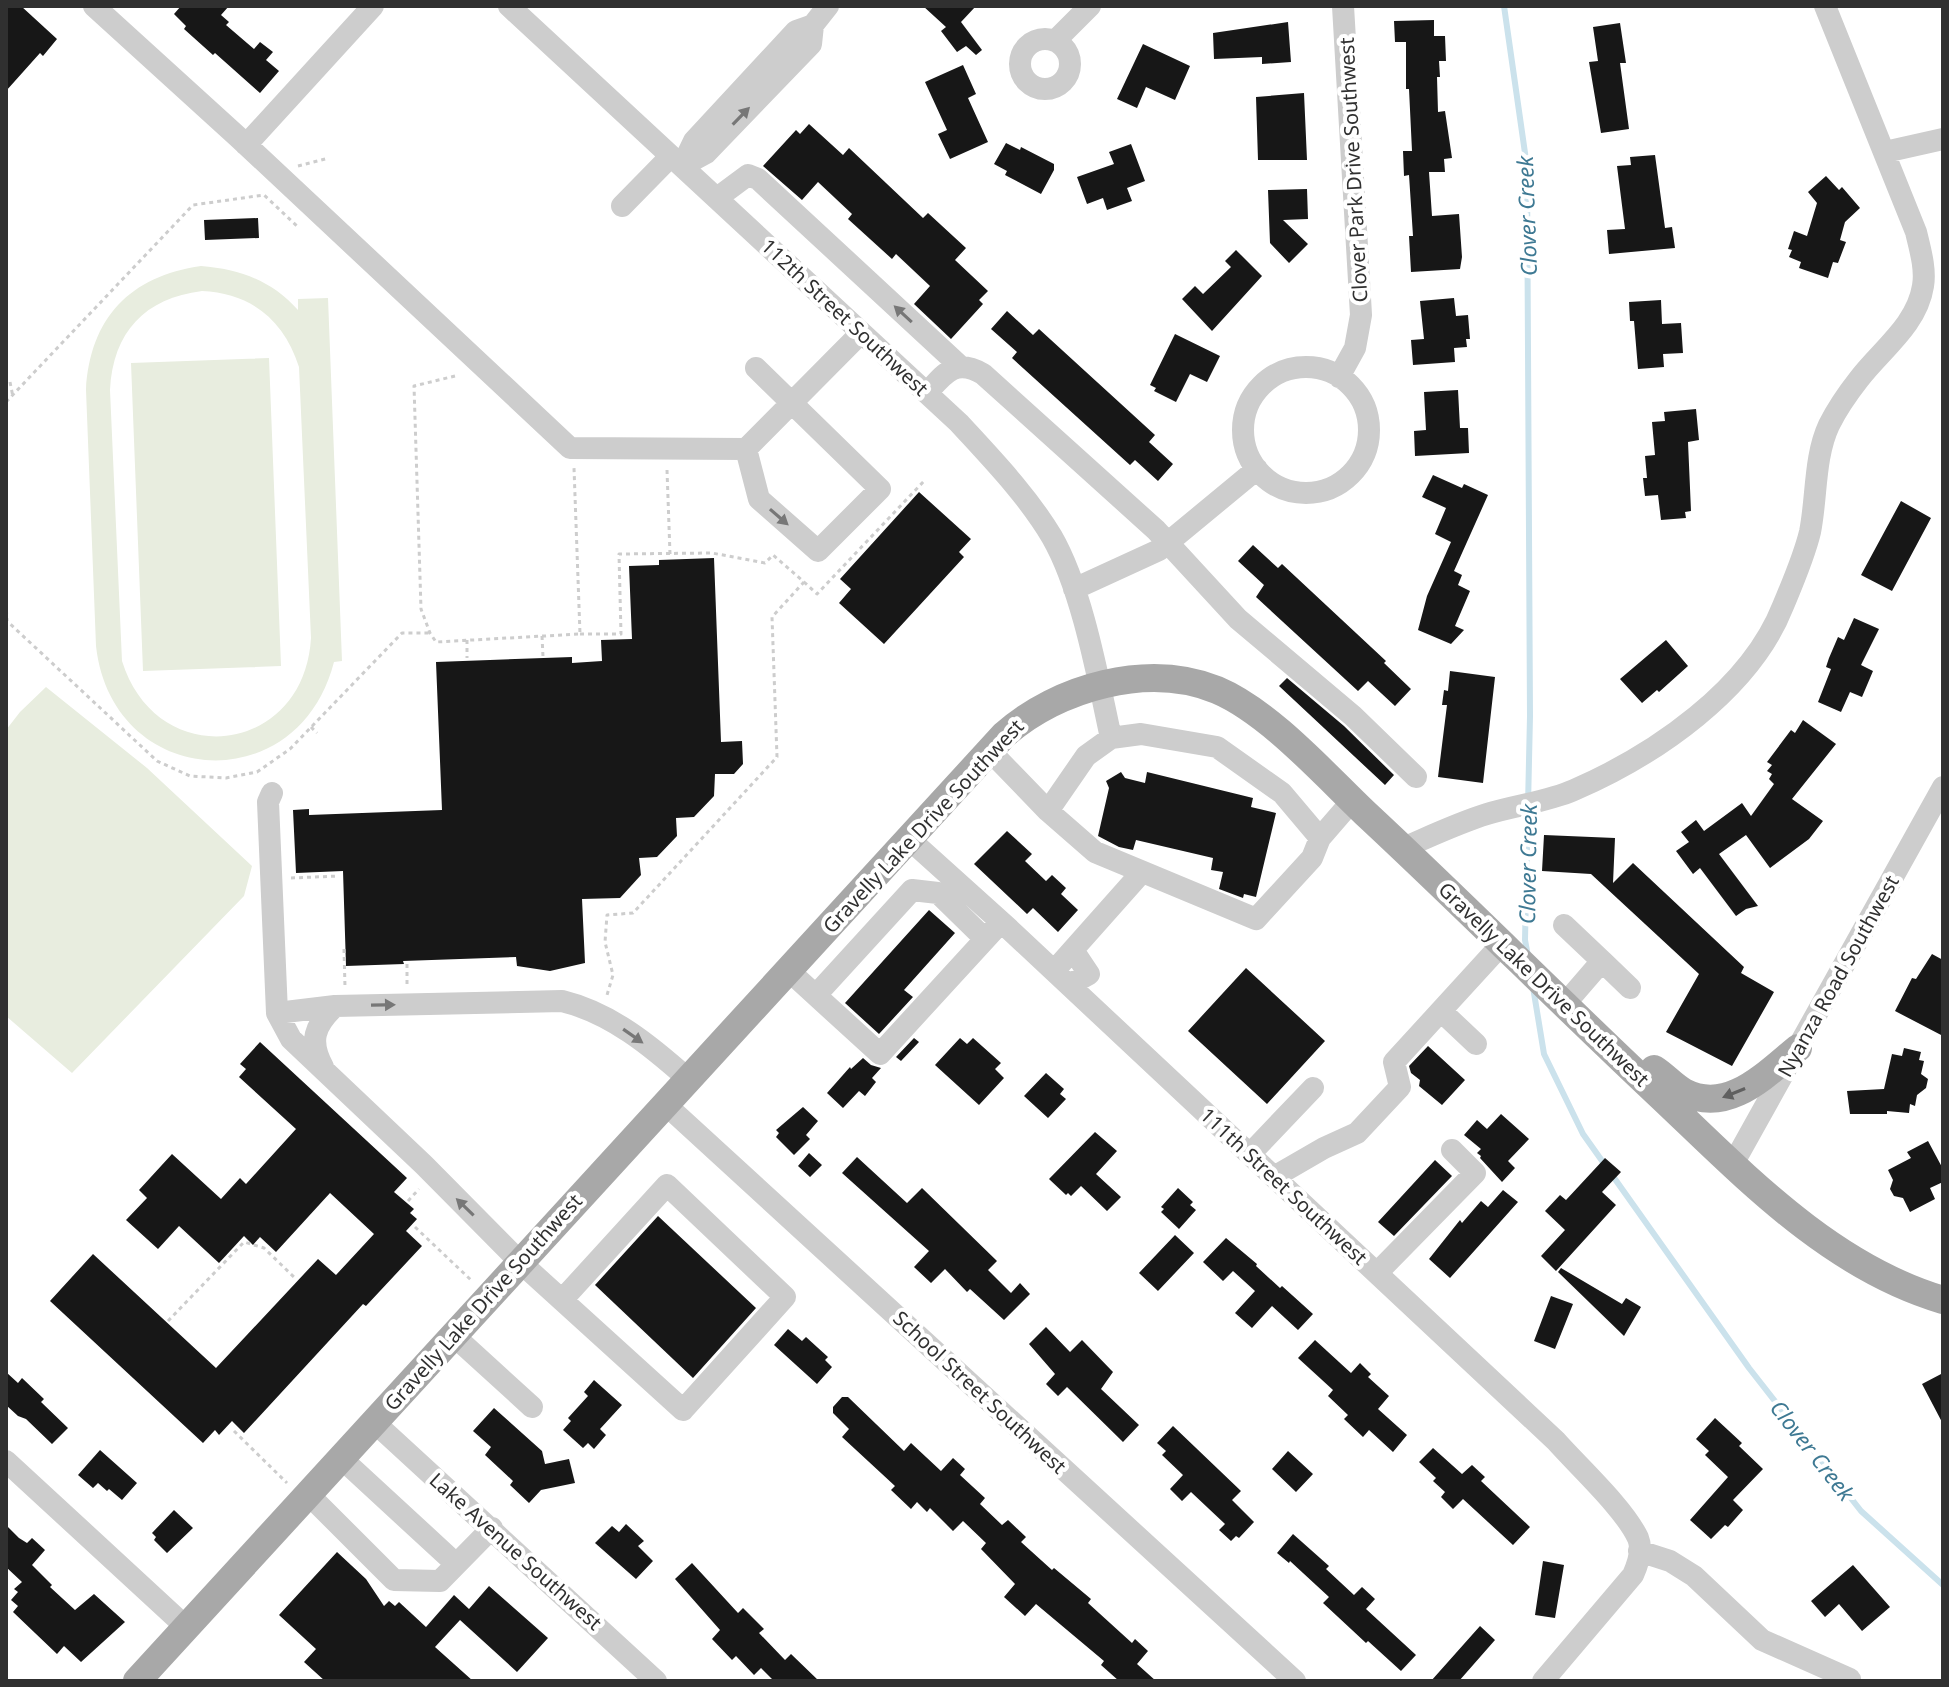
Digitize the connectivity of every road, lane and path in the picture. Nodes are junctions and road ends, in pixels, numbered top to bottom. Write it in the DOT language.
graph roads {
  1 [pos="94,6"];
  2 [pos="373,6"];
  3 [pos="509,6"];
  4 [pos="828,6"];
  5 [pos="1090,6"];
  6 [pos="1343,6"];
  7 [pos="1825,6"];
  8 [pos="1055,41"];
  9 [pos="1943,139"];
  10 [pos="246,145"];
  11 [pos="1885,152"];
  12 [pos="329,158"];
  13 [pos="676,161"];
  14 [pos="287,169"];
  15 [pos="717,198"];
  16 [pos="622,206"];
  17 [pos="299,228"];
  18 [pos="861,333"];
  19 [pos="961,367"];
  20 [pos="756,368"];
  21 [pos="455,376"];
  22 [pos="1339,377"];
  23 [pos="10,382"];
  24 [pos="927,393"];
  25 [pos="13,397"];
  26 [pos="6,402"];
  27 [pos="793,402"];
  28 [pos="746,449"];
  29 [pos="666,462"];
  30 [pos="574,465"];
  31 [pos="1257,469"];
  32 [pos="925,480"];
  33 [pos="1168,544"];
  34 [pos="670,554"];
  35 [pos="804,582"];
  36 [pos="1074,589"];
  37 [pos="6,602"];
  38 [pos="430,633"];
  39 [pos="580,634"];
  40 [pos="542,636"];
  41 [pos="467,640"];
  42 [pos="543,657"];
  43 [pos="467,658"];
  44 [pos="1099,684"];
  45 [pos="311,727"];
  46 [pos="317,733"];
  47 [pos="1111,738"];
  48 [pos="989,750"];
  49 [pos="1416,777"];
  50 [pos="1943,787"];
  51 [pos="272,793"];
  52 [pos="1352,801"];
  53 [pos="1048,811"];
  54 [pos="908,838"];
  55 [pos="1320,838"];
  56 [pos="1403,848"];
  57 [pos="1142,872"];
  58 [pos="339,876"];
  59 [pos="283,878"];
  60 [pos="950,890"];
  61 [pos="1564,925"];
  62 [pos="993,930"];
  63 [pos="1501,945"];
  64 [pos="344,949"];
  65 [pos="1602,961"];
  66 [pos="407,963"];
  67 [pos="788,970"];
  68 [pos="1062,978"];
  69 [pos="407,984"];
  70 [pos="1630,988"];
  71 [pos="816,995"];
  72 [pos="606,997"];
  73 [pos="340,998"];
  74 [pos="1441,1011"];
  75 [pos="277,1013"];
  76 [pos="1573,1014"];
  77 [pos="1476,1044"];
  78 [pos="1798,1048"];
  79 [pos="325,1071"];
  80 [pos="688,1079"];
  81 [pos="1313,1088"];
  82 [pos="665,1104"];
  83 [pos="1452,1150"];
  84 [pos="1250,1154"];
  85 [pos="1733,1164"];
  86 [pos="1274,1177"];
  87 [pos="419,1189"];
  88 [pos="408,1201"];
  89 [pos="415,1227"];
  90 [pos="520,1262"];
  91 [pos="1377,1273"];
  92 [pos="296,1279"];
  93 [pos="472,1281"];
  94 [pos="562,1300"];
  95 [pos="1943,1300"];
  96 [pos="168,1321"];
  97 [pos="453,1335"];
  98 [pos="532,1407"];
  99 [pos="374,1422"];
  100 [pos="234,1431"];
  101 [pos="341,1458"];
  102 [pos="6,1461"];
  103 [pos="297,1488"];
  104 [pos="492,1528"];
  105 [pos="1639,1551"];
  106 [pos="456,1564"];
  107 [pos="186,1627"];
  108 [pos="1850,1679"];
  109 [pos="137,1681"];
  110 [pos="656,1681"];
  111 [pos="1295,1681"];
  112 [pos="1543,1681"];
  1 -- 10 [label="street"];
  2 -- 10 [label="street"];
  3 -- 13 [label="street, 112th Street Southwest"];
  4 -- 13 [label="street"];
  5 -- 8 [label="street"];
  6 -- 22 [label="street, Clover Park Drive Southwest"];
  7 -- 11 [label="street"];
  9 -- 11 [label="street"];
  10 -- 28 [label="street"];
  11 -- 56 [label="street"];
  12 -- 14 [label="path"];
  13 -- 15 [label="street, 112th Street Southwest"];
  13 -- 16 [label="street"];
  15 -- 18 [label="street, 112th Street Southwest"];
  19 -- 15 [label="street, one-way"];
  17 -- 25 [label="path"];
  18 -- 24 [label="street, 112th Street Southwest"];
  18 -- 27 [label="street"];
  19 -- 24 [label="street"];
  19 -- 33 [label="street"];
  20 -- 27 [label="street"];
  21 -- 38 [label="path"];
  22 -- 31 [label="street"];
  22 -- 31 [label="street"];
  23 -- 25 [label="path"];
  24 -- 36 [label="street, 112th Street Southwest"];
  25 -- 26 [label="path"];
  27 -- 28 [label="street"];
  28 -- 27 [label="street, one-way"];
  29 -- 34 [label="path"];
  30 -- 39 [label="path"];
  31 -- 33 [label="street"];
  32 -- 35 [label="path"];
  33 -- 36 [label="street"];
  33 -- 49 [label="street"];
  34 -- 35 [label="path"];
  34 -- 39 [label="path"];
  35 -- 72 [label="path"];
  36 -- 44 [label="street, 112th Street Southwest"];
  37 -- 45 [label="path"];
  38 -- 41 [label="path"];
  38 -- 45 [label="path"];
  39 -- 40 [label="path"];
  40 -- 41 [label="path"];
  40 -- 42 [label="path"];
  41 -- 43 [label="path"];
  44 -- 47 [label="street, 112th Street Southwest"];
  44 -- 48 [label="main road, Gravelly Lake Drive Southwest"];
  44 -- 52 [label="main road, Gravelly Lake Drive Southwest"];
  45 -- 46 [label="path"];
  47 -- 53 [label="street"];
  47 -- 55 [label="street"];
  48 -- 53 [label="street"];
  48 -- 54 [label="main road, Gravelly Lake Drive Southwest"];
  50 -- 78 [label="street, Nyanza Road Southwest"];
  51 -- 75 [label="street"];
  52 -- 55 [label="street"];
  52 -- 56 [label="main road, Gravelly Lake Drive Southwest"];
  53 -- 57 [label="street"];
  54 -- 60 [label="street, 111th Street Southwest"];
  54 -- 67 [label="main road, Gravelly Lake Drive Southwest"];
  55 -- 57 [label="street"];
  56 -- 63 [label="main road, Gravelly Lake Drive Southwest"];
  57 -- 68 [label="street"];
  58 -- 59 [label="path"];
  60 -- 62 [label="street, 111th Street Southwest"];
  60 -- 71 [label="street"];
  61 -- 65 [label="street"];
  62 -- 68 [label="street, 111th Street Southwest"];
  62 -- 71 [label="street"];
  63 -- 74 [label="street"];
  63 -- 76 [label="main road, Gravelly Lake Drive Southwest"];
  64 -- 73 [label="path"];
  65 -- 70 [label="street"];
  65 -- 76 [label="street"];
  66 -- 69 [label="path"];
  67 -- 71 [label="street"];
  67 -- 80 [label="main road, Gravelly Lake Drive Southwest"];
  68 -- 84 [label="street, 111th Street Southwest"];
  73 -- 75 [label="street"];
  73 -- 79 [label="street"];
  73 -- 80 [label="street, one-way"];
  74 -- 77 [label="street"];
  74 -- 86 [label="street"];
  75 -- 79 [label="street"];
  78 -- 76 [label="main road, one-way"];
  76 -- 85 [label="main road, Gravelly Lake Drive Southwest"];
  78 -- 85 [label="street, Nyanza Road Southwest"];
  90 -- 79 [label="street, one-way"];
  80 -- 82 [label="main road, Gravelly Lake Drive Southwest"];
  81 -- 84 [label="street"];
  82 -- 90 [label="main road, Gravelly Lake Drive Southwest"];
  82 -- 111 [label="street, School Street Southwest"];
  83 -- 91 [label="street"];
  84 -- 86 [label="street, 111th Street Southwest"];
  85 -- 95 [label="main road, Gravelly Lake Drive Southwest"];
  86 -- 91 [label="street, 111th Street Southwest"];
  87 -- 88 [label="path"];
  89 -- 93 [label="path"];
  90 -- 94 [label="street"];
  90 -- 97 [label="main road, Gravelly Lake Drive Southwest"];
  91 -- 105 [label="street, 111th Street Southwest"];
  92 -- 96 [label="path"];
  94 -- 94 [label="street"];
  97 -- 98 [label="street"];
  97 -- 99 [label="main road, Gravelly Lake Drive Southwest"];
  99 -- 101 [label="main road, Gravelly Lake Drive Southwest"];
  99 -- 104 [label="street, Lake Avenue Southwest"];
  100 -- 103 [label="path"];
  101 -- 103 [label="main road, Gravelly Lake Drive Southwest"];
  101 -- 106 [label="street"];
  102 -- 107 [label="street"];
  103 -- 106 [label="street"];
  103 -- 107 [label="main road, Gravelly Lake Drive Southwest"];
  104 -- 106 [label="street"];
  104 -- 110 [label="street, Lake Avenue Southwest"];
  105 -- 108 [label="street"];
  105 -- 112 [label="street"];
  107 -- 109 [label="main road, Gravelly Lake Drive Southwest"];
}
